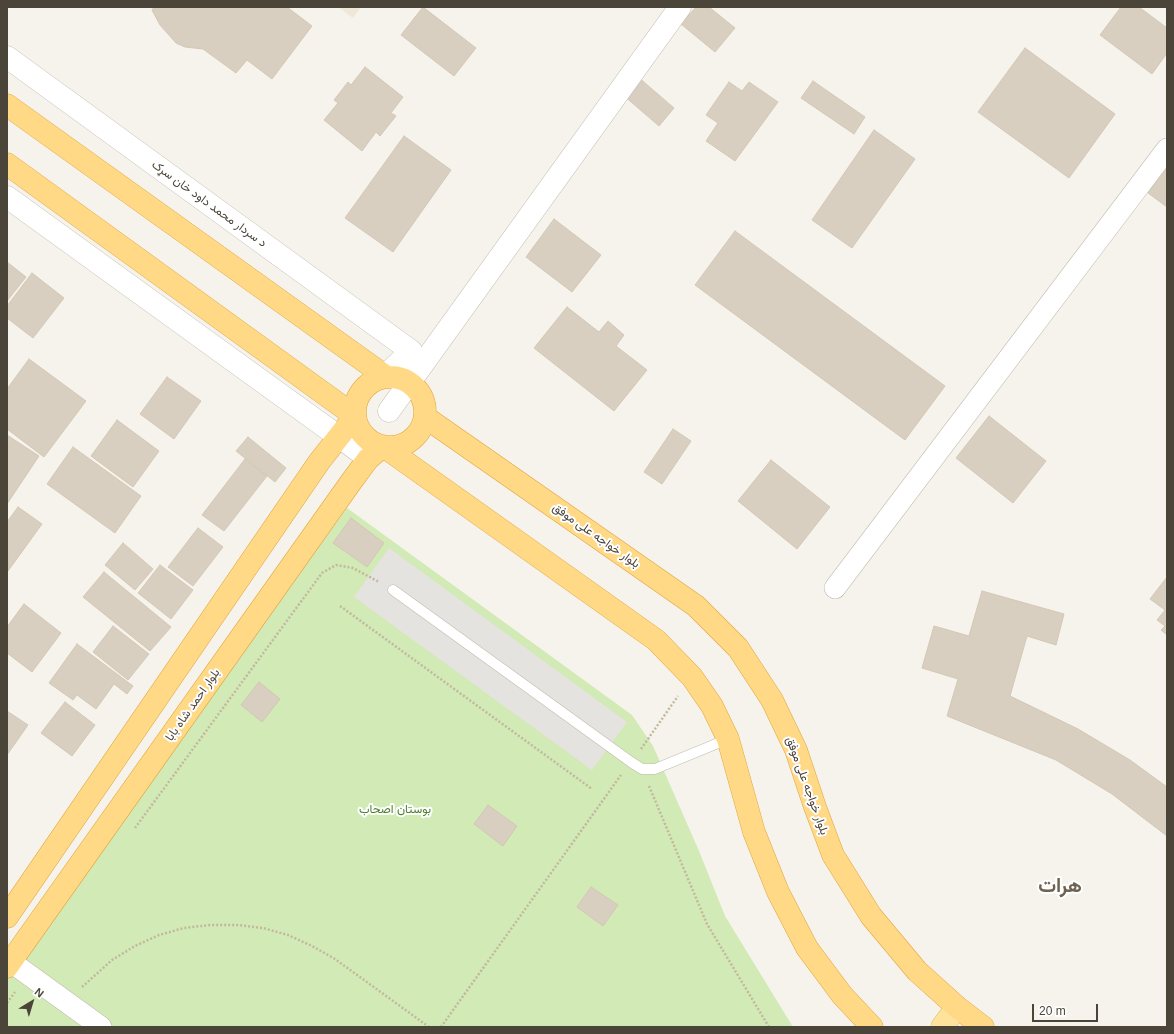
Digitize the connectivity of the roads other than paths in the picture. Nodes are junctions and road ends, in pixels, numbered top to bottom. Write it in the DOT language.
graph roads {
  1 [pos="680,7"];
  2 [pos="7,57"];
  3 [pos="7,105"];
  4 [pos="1167,149"];
  5 [pos="7,164"];
  6 [pos="7,197"];
  7 [pos="411,351"];
  8 [pos="386,376"];
  9 [pos="419,392"];
  10 [pos="389,411"];
  11 [pos="355,416"];
  12 [pos="425,417"];
  13 [pos="339,438"];
  14 [pos="375,453"];
  15 [pos="834,588"];
  16 [pos="393,590"];
  17 [pos="728,739"];
  18 [pos="7,917"];
  19 [pos="13,966"];
  20 [pos="956,1007"];
  21 [pos="101,1027"];
  22 [pos="872,1027"];
  23 [pos="942,1027"];
  24 [pos="984,1027"];
  1 -- 10 [label="street"];
  2 -- 7 [label="street, د سردار محمد داود خان سړک"];
  3 -- 8 [label="highway"];
  4 -- 15 [label="street"];
  5 -- 11 [label="highway"];
  6 -- 13 [label="street"];
  7 -- 8 [label="street"];
  7 -- 10 [label="street"];
  8 -- 9 [label="highway"];
  8 -- 11 [label="highway"];
  9 -- 10 [label="street"];
  9 -- 12 [label="highway"];
  11 -- 13 [label="highway"];
  11 -- 14 [label="highway"];
  12 -- 14 [label="highway"];
  12 -- 20 [label="highway, بلوار خواجه علی موفق"];
  13 -- 14 [label="street"];
  13 -- 18 [label="highway"];
  14 -- 17 [label="highway"];
  14 -- 19 [label="highway, بلوار احمد شاه بابا"];
  16 -- 17 [label="lane"];
  17 -- 22 [label="highway"];
  19 -- 21 [label="street"];
  20 -- 23 [label="main road"];
  20 -- 24 [label="highway, بلوار خواجه علی موفق"];
}
